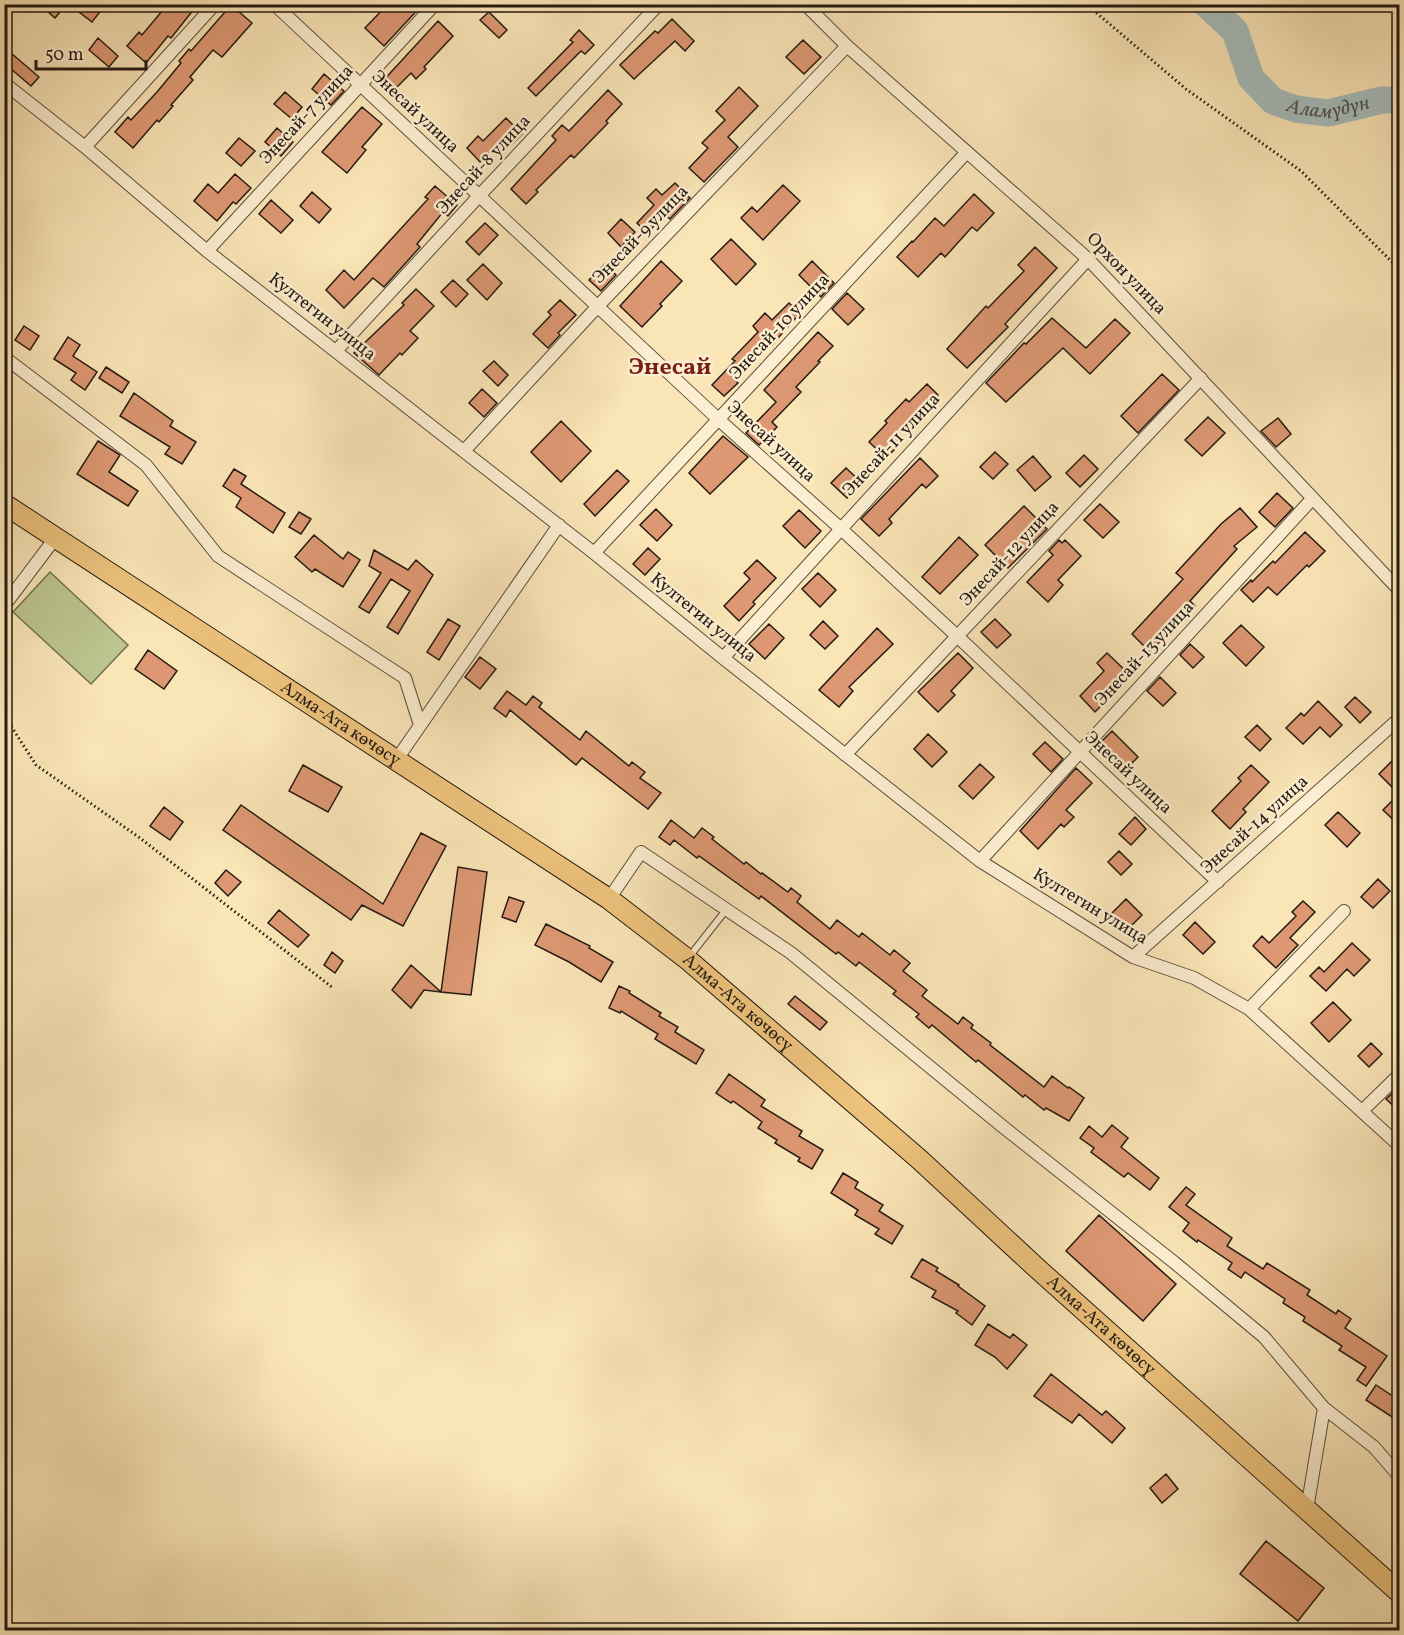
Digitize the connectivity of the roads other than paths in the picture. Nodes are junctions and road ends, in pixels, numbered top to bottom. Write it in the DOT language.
graph roads {
  1 [pos="216,4"];
  2 [pos="274,4"];
  3 [pos="435,4"];
  4 [pos="659,4"];
  5 [pos="805,4"];
  6 [pos="848,46"];
  7 [pos="4,83"];
  8 [pos="360,85"];
  9 [pos="85,147"];
  10 [pos="967,152"];
  11 [pos="479,196"];
  12 [pos="207,250"];
  13 [pos="1088,259"];
  14 [pos="598,306"];
  15 [pos="336,351"];
  16 [pos="4,357"];
  17 [pos="1201,378"];
  18 [pos="718,419"];
  19 [pos="464,451"];
  20 [pos="1312,499"];
  21 [pos="4,504"];
  22 [pos="559,525"];
  23 [pos="840,528"];
  24 [pos="56,537"];
  25 [pos="594,553"];
  26 [pos="1400,591"];
  27 [pos="4,606"];
  28 [pos="957,636"];
  29 [pos="723,658"];
  30 [pos="1400,718"];
  31 [pos="420,725"];
  32 [pos="1079,752"];
  33 [pos="845,755"];
  34 [pos="397,759"];
  35 [pos="980,861"];
  36 [pos="1218,882"];
  37 [pos="609,898"];
  38 [pos="726,910"];
  39 [pos="1344,911"];
  40 [pos="1133,957"];
  41 [pos="687,959"];
  42 [pos="1249,1009"];
  43 [pos="1400,1074"];
  44 [pos="1362,1111"];
  45 [pos="1400,1146"];
  46 [pos="1324,1408"];
  47 [pos="1400,1477"];
  48 [pos="1307,1509"];
  49 [pos="1400,1593"];
  1 -- 9 [label="street"];
  2 -- 8 [label="street, Энесай улица"];
  3 -- 8 [label="street, Энесай-7 улица"];
  4 -- 11 [label="street, Энесай-8 улица"];
  5 -- 6 [label="street, Орхон улица"];
  6 -- 10 [label="street, Орхон улица"];
  6 -- 14 [label="street, Энесай-9 улица"];
  7 -- 9 [label="street, Култегин улица"];
  8 -- 11 [label="street, Энесай улица"];
  8 -- 12 [label="street, Энесай-7 улица"];
  9 -- 12 [label="street, Култегин улица"];
  10 -- 13 [label="street, Орхон улица"];
  10 -- 18 [label="street, Энесай-10 улица"];
  11 -- 14 [label="street, Энесай улица"];
  11 -- 15 [label="street, Энесай-8 улица"];
  12 -- 15 [label="street, Култегин улица"];
  13 -- 17 [label="street, Орхон улица"];
  13 -- 23 [label="street, Энесай-11 улица"];
  14 -- 18 [label="street, Энесай улица"];
  14 -- 19 [label="street, Энесай-9 улица"];
  15 -- 19 [label="street, Култегин улица"];
  16 -- 31 [label="street"];
  17 -- 20 [label="street, Орхон улица"];
  17 -- 28 [label="street, Энесай-12 улица"];
  18 -- 23 [label="street, Энесай улица"];
  18 -- 25 [label="street, Энесай-10 улица"];
  19 -- 22 [label="street, Култегин улица"];
  20 -- 26 [label="street, Орхон улица"];
  20 -- 32 [label="street, Энесай-13 улица"];
  21 -- 24 [label="main road, Алма-Ата көчөсү"];
  22 -- 25 [label="street, Култегин улица"];
  22 -- 31 [label="street"];
  23 -- 28 [label="street, Энесай улица"];
  23 -- 29 [label="street, Энесай-11 улица"];
  24 -- 27 [label="street"];
  24 -- 34 [label="main road, Алма-Ата көчөсү"];
  25 -- 29 [label="street, Култегин улица"];
  28 -- 32 [label="street, Энесай улица"];
  28 -- 33 [label="street, Энесай-12 улица"];
  29 -- 33 [label="street, Култегин улица"];
  30 -- 36 [label="street, Энесай-14 улица"];
  31 -- 34 [label="street"];
  32 -- 35 [label="street, Энесай-13 улица"];
  32 -- 36 [label="street, Энесай улица"];
  33 -- 35 [label="street, Култегин улица"];
  34 -- 37 [label="main road, Алма-Ата көчөсү"];
  35 -- 40 [label="street, Култегин улица"];
  36 -- 40 [label="street, Энесай-14 улица"];
  37 -- 38 [label="street"];
  37 -- 41 [label="main road, Алма-Ата көчөсү"];
  38 -- 41 [label="lane"];
  38 -- 46 [label="street"];
  39 -- 42 [label="street"];
  40 -- 42 [label="street, Култегин улица"];
  41 -- 48 [label="main road, Алма-Ата көчөсү"];
  42 -- 44 [label="street, Култегин улица"];
  43 -- 44 [label="street"];
  44 -- 45 [label="street, Култегин улица"];
  46 -- 47 [label="street"];
  46 -- 48 [label="street"];
  48 -- 49 [label="main road, Алма-Ата көчөсү"];
}
